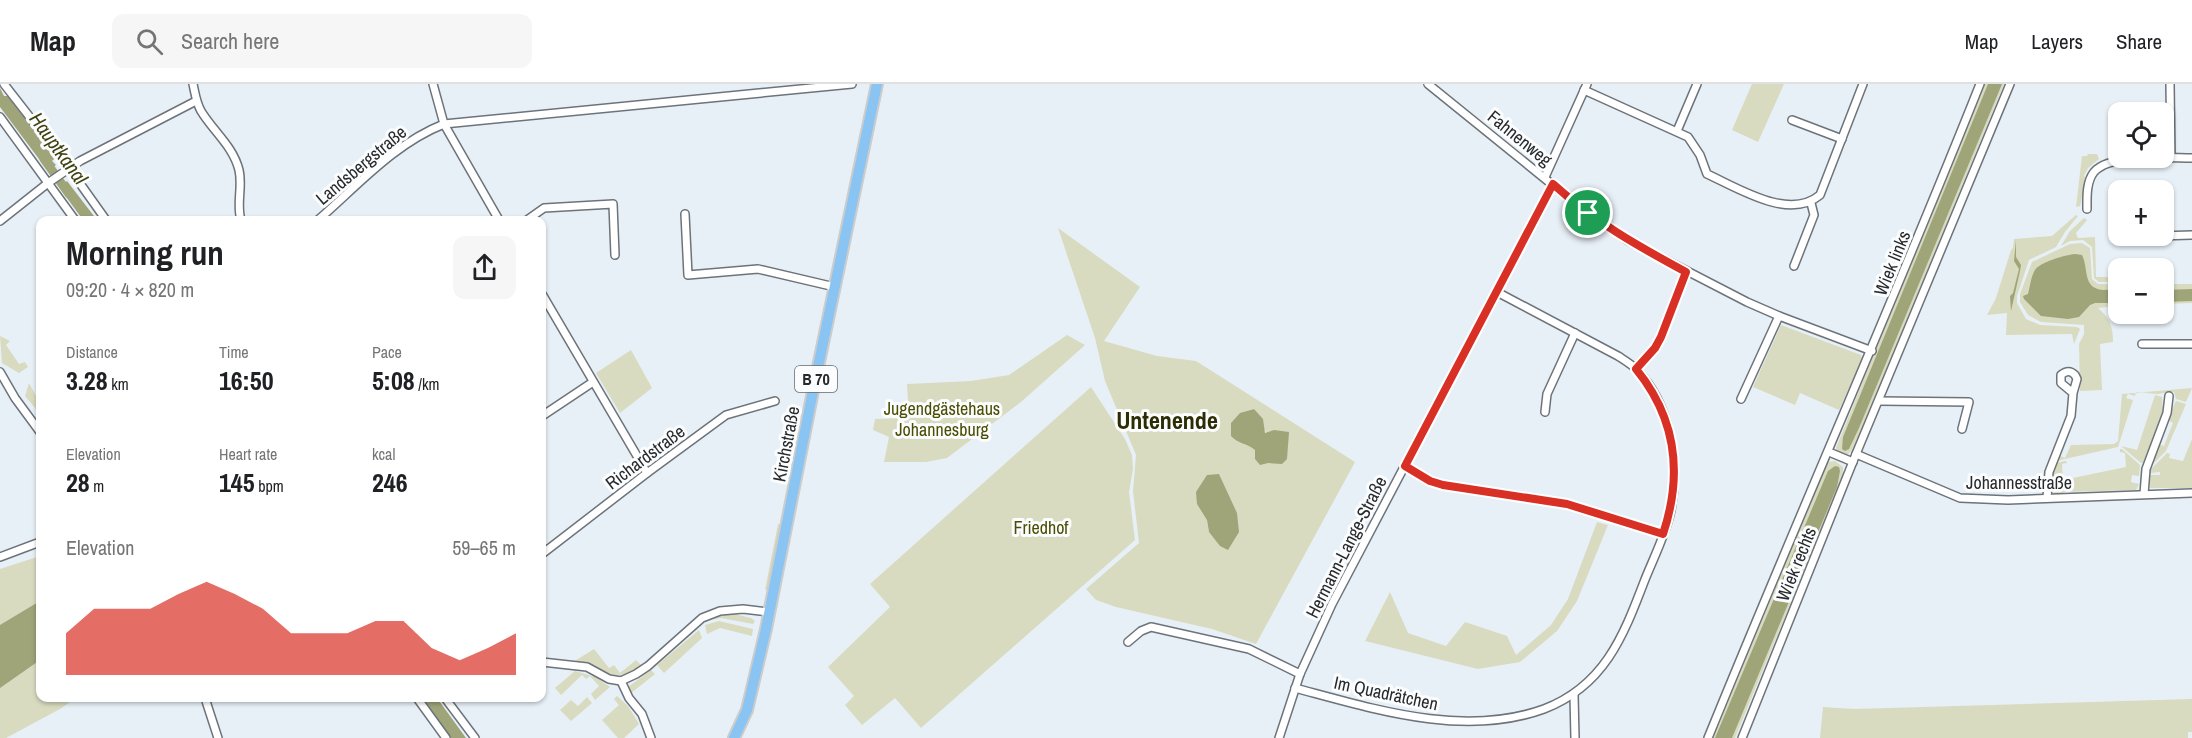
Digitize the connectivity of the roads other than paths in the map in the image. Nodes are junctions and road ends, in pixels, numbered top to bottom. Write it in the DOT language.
graph roads {
  1 [pos="4,84"];
  2 [pos="193,84"];
  3 [pos="433,84"];
  4 [pos="852,84"];
  5 [pos="878,84"];
  6 [pos="1428,84"];
  7 [pos="1697,84"];
  8 [pos="1863,84"];
  9 [pos="1980,84"];
  10 [pos="2010,84"];
  11 [pos="2170,84"];
  12 [pos="1586,87"];
  13 [pos="196,101"];
  14 [pos="2170,102"];
  15 [pos="0,117"];
  16 [pos="1792,120"];
  17 [pos="444,124"];
  18 [pos="1677,131"];
  19 [pos="1842,139"];
  20 [pos="2174,158"];
  21 [pos="2192,158"];
  22 [pos="2108,165"];
  23 [pos="69,168"];
  24 [pos="1545,177"];
  25 [pos="51,181"];
  26 [pos="1553,184"];
  27 [pos="1811,202"];
  28 [pos="2088,209"];
  29 [pos="685,214"];
  30 [pos="73,216"];
  31 [pos="103,216"];
  32 [pos="240,216"];
  33 [pos="323,216"];
  34 [pos="497,216"];
  35 [pos="533,216"];
  36 [pos="0,221"];
  37 [pos="2192,235"];
  38 [pos="2174,236"];
  39 [pos="615,255"];
  40 [pos="1794,266"];
  41 [pos="1686,272"];
  42 [pos="835,287"];
  43 [pos="1497,292"];
  44 [pos="546,301"];
  45 [pos="1779,316"];
  46 [pos="1575,333"];
  47 [pos="2142,344"];
  48 [pos="2192,344"];
  49 [pos="1872,351"];
  50 [pos="1636,369"];
  51 [pos="0,372"];
  52 [pos="592,382"];
  53 [pos="2073,393"];
  54 [pos="2169,396"];
  55 [pos="1741,399"];
  56 [pos="775,401"];
  57 [pos="1879,401"];
  58 [pos="1545,412"];
  59 [pos="546,413"];
  60 [pos="36,427"];
  61 [pos="1962,429"];
  62 [pos="1829,452"];
  63 [pos="1856,454"];
  64 [pos="1853,462"];
  65 [pos="1405,466"];
  66 [pos="647,473"];
  67 [pos="2192,493"];
  68 [pos="2144,494"];
  69 [pos="2047,498"];
  70 [pos="1663,534"];
  71 [pos="36,543"];
  72 [pos="546,551"];
  73 [pos="0,556"];
  74 [pos="769,612"];
  75 [pos="1128,642"];
  76 [pos="546,662"];
  77 [pos="1300,674"];
  78 [pos="621,681"];
  79 [pos="1295,688"];
  80 [pos="1574,695"];
  81 [pos="206,702"];
  82 [pos="420,702"];
  83 [pos="448,702"];
  84 [pos="218,738"];
  85 [pos="446,738"];
  86 [pos="475,738"];
  87 [pos="651,738"];
  88 [pos="734,738"];
  89 [pos="1279,738"];
  90 [pos="1575,738"];
  91 [pos="1708,738"];
  92 [pos="1742,738"];
  1 -- 23 [label="street"];
  2 -- 13 [label="street"];
  3 -- 17 [label="street"];
  4 -- 17 [label="street, Landsbergstraße"];
  5 -- 42 [label="main road, Kirchstraße / B 70"];
  6 -- 24 [label="street, Fahnenweg"];
  7 -- 18 [label="street"];
  8 -- 19 [label="street"];
  9 -- 49 [label="street, Wiek links"];
  10 -- 57 [label="street, Wiek rechts"];
  11 -- 14 [label="street"];
  12 -- 18 [label="street"];
  12 -- 24 [label="street"];
  13 -- 23 [label="street"];
  13 -- 32 [label="street"];
  15 -- 25 [label="street"];
  16 -- 19 [label="street"];
  17 -- 33 [label="street, Landsbergstraße"];
  17 -- 34 [label="street"];
  18 -- 27 [label="street"];
  19 -- 27 [label="street"];
  20 -- 21 [label="street"];
  22 -- 28 [label="street"];
  23 -- 25 [label="street"];
  23 -- 31 [label="street"];
  24 -- 26 [label="street, Fahnenweg"];
  25 -- 30 [label="street"];
  25 -- 36 [label="street"];
  26 -- 41 [label="street, Fahnenweg"];
  26 -- 43 [label="street, Hermann-Lange-Straße"];
  27 -- 40 [label="street"];
  29 -- 42 [label="street"];
  35 -- 39 [label="street"];
  37 -- 38 [label="street"];
  41 -- 45 [label="street, Fahnenweg"];
  41 -- 50 [label="street"];
  42 -- 74 [label="main road, Kirchstraße / B 70"];
  43 -- 46 [label="street, Im Quadrätchen"];
  43 -- 65 [label="street, Hermann-Lange-Straße"];
  44 -- 52 [label="street"];
  45 -- 49 [label="street, Fahnenweg"];
  45 -- 55 [label="street"];
  46 -- 50 [label="street, Im Quadrätchen"];
  46 -- 58 [label="street"];
  47 -- 48 [label="street"];
  49 -- 62 [label="street, Wiek links"];
  50 -- 70 [label="street, Im Quadrätchen"];
  51 -- 60 [label="street"];
  52 -- 59 [label="street"];
  52 -- 66 [label="street"];
  53 -- 69 [label="street"];
  54 -- 68 [label="street"];
  56 -- 66 [label="street, Richardstraße"];
  57 -- 61 [label="street"];
  57 -- 63 [label="street, Wiek rechts"];
  62 -- 64 [label="street"];
  62 -- 91 [label="street, Wiek links"];
  63 -- 64 [label="street, Wiek rechts"];
  63 -- 69 [label="street, Johannesstraße"];
  64 -- 92 [label="street, Wiek rechts"];
  65 -- 70 [label="street"];
  65 -- 77 [label="street, Hermann-Lange-Straße"];
  66 -- 72 [label="street, Richardstraße"];
  67 -- 68 [label="street, Johannesstraße"];
  68 -- 69 [label="street, Johannesstraße"];
  70 -- 80 [label="street, Im Quadrätchen"];
  71 -- 73 [label="street"];
  74 -- 78 [label="street"];
  74 -- 88 [label="main road, Kirchstraße / B 70"];
  75 -- 77 [label="street"];
  76 -- 78 [label="street"];
  77 -- 79 [label="street, Hermann-Lange-Straße"];
  78 -- 87 [label="street"];
  79 -- 80 [label="street, Im Quadrätchen"];
  79 -- 89 [label="street, Hermann-Lange-Straße"];
  80 -- 90 [label="street"];
  81 -- 84 [label="street"];
  82 -- 85 [label="street"];
  83 -- 86 [label="street"];
}
